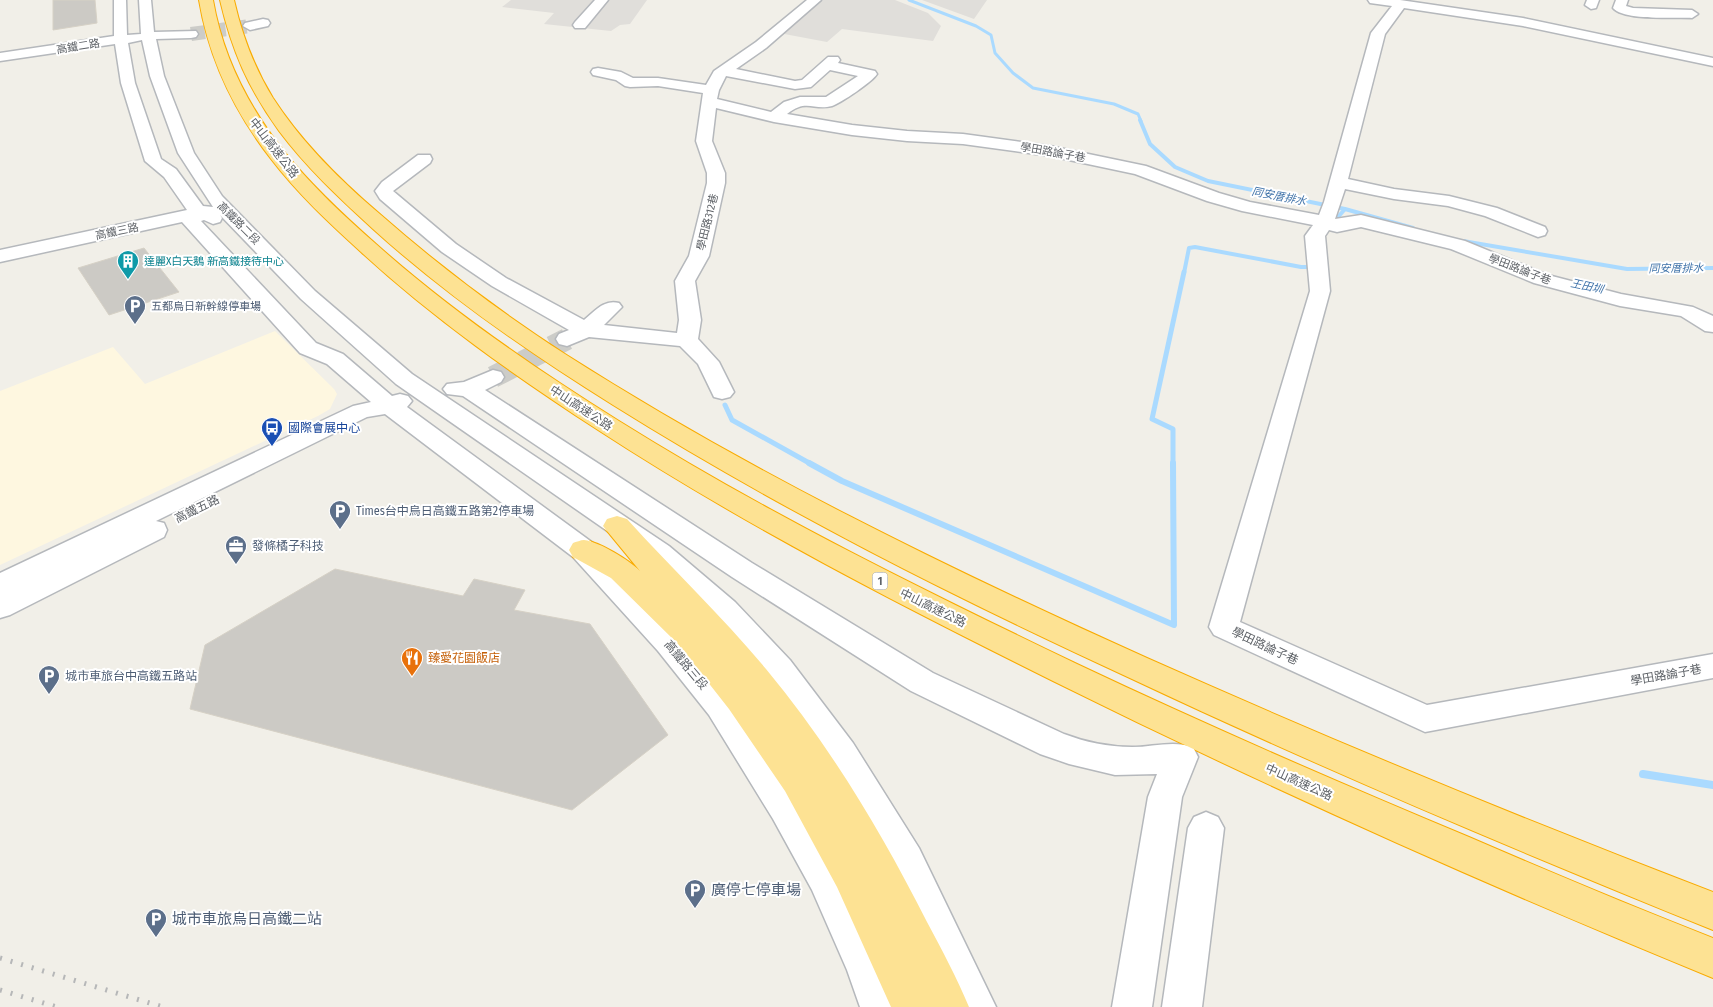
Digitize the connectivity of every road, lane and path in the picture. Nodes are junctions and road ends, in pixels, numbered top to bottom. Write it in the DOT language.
graph roads {
  1 [pos="120,0"];
  2 [pos="130,0"];
  3 [pos="145,0"];
  4 [pos="206,0"];
  5 [pos="227,0"];
  6 [pos="602,0"];
  7 [pos="815,0"];
  8 [pos="1374,0"];
  9 [pos="1487,0"];
  10 [pos="1622,0"];
  11 [pos="1642,0"];
  12 [pos="1678,2"];
  13 [pos="1399,5"];
  14 [pos="1692,14"];
  15 [pos="1492,17"];
  16 [pos="263,23"];
  17 [pos="580,25"];
  18 [pos="250,26"];
  19 [pos="142,34"];
  20 [pos="191,34"];
  21 [pos="0,52"];
  22 [pos="0,57"];
  23 [pos="1713,62"];
  24 [pos="723,71"];
  25 [pos="598,72"];
  26 [pos="710,96"];
  27 [pos="774,117"];
  28 [pos="424,159"];
  29 [pos="1338,182"];
  30 [pos="224,201"];
  31 [pos="195,209"];
  32 [pos="1325,222"];
  33 [pos="1538,231"];
  34 [pos="0,247"];
  35 [pos="0,256"];
  36 [pos="612,307"];
  37 [pos="1713,326"];
  38 [pos="586,330"];
  39 [pos="567,339"];
  40 [pos="687,340"];
  41 [pos="336,358"];
  42 [pos="421,391"];
  43 [pos="722,392"];
  44 [pos="390,406"];
  45 [pos="617,526"];
  46 [pos="583,550"];
  47 [pos="0,585"];
  48 [pos="0,607"];
  49 [pos="1713,666"];
  50 [pos="807,772"];
  51 [pos="1206,828"];
  52 [pos="1713,911"];
  53 [pos="1713,958"];
  54 [pos="880,1007"];
  55 [pos="912,1007"];
  56 [pos="948,1007"];
  57 [pos="976,1007"];
  58 [pos="1132,1007"];
  59 [pos="1182,1007"];
  1 -- 19 [label="street, 高鐵路二段"];
  2 -- 19 [label="street, 高鐵路二段"];
  3 -- 19 [label="street, 高鐵路二段"];
  4 -- 53 [label="highway, 中山高速公路 / 1"];
  5 -- 52 [label="highway, 中山高速公路"];
  6 -- 17 [label="street"];
  7 -- 24 [label="street, 學田路312巷"];
  8 -- 13 [label="street"];
  9 -- 15 [label="street"];
  10 -- 14 [label="street"];
  11 -- 12 [label="street"];
  13 -- 15 [label="street"];
  13 -- 29 [label="street, 學田路論子巷"];
  15 -- 23 [label="street"];
  16 -- 18 [label="street"];
  19 -- 20 [label="street"];
  19 -- 21 [label="street, 高鐵二路"];
  19 -- 22 [label="street, 高鐵二路"];
  19 -- 30 [label="street, 高鐵路二段"];
  19 -- 31 [label="street, 高鐵路二段"];
  24 -- 26 [label="street, 學田路312巷"];
  24 -- 27 [label="street"];
  25 -- 26 [label="street, 學田路論子巷"];
  26 -- 27 [label="street, 學田路論子巷"];
  26 -- 40 [label="street, 學田路312巷"];
  27 -- 32 [label="street, 學田路論子巷"];
  28 -- 38 [label="street"];
  29 -- 32 [label="street, 學田路論子巷"];
  29 -- 33 [label="street"];
  30 -- 31 [label="street, 高鐵三路"];
  30 -- 42 [label="street, 高鐵路二段"];
  31 -- 34 [label="street, 高鐵三路"];
  31 -- 35 [label="street, 高鐵三路"];
  31 -- 41 [label="street, 高鐵路二段"];
  32 -- 37 [label="street, 學田路論子巷"];
  32 -- 49 [label="street, 學田路論子巷"];
  36 -- 38 [label="street"];
  38 -- 39 [label="street"];
  38 -- 40 [label="street"];
  40 -- 43 [label="street"];
  41 -- 44 [label="street, 高鐵路二段"];
  42 -- 44 [label="street, 高鐵五路"];
  42 -- 45 [label="street"];
  42 -- 58 [label="street"];
  44 -- 46 [label="street, 高鐵路三段"];
  44 -- 47 [label="street, 高鐵五路"];
  44 -- 48 [label="street, 高鐵五路"];
  45 -- 50 [label="highway"];
  45 -- 57 [label="street"];
  46 -- 50 [label="highway"];
  46 -- 54 [label="street, 高鐵路三段"];
  50 -- 55 [label="highway"];
  50 -- 56 [label="highway"];
  51 -- 59 [label="street"];
}
